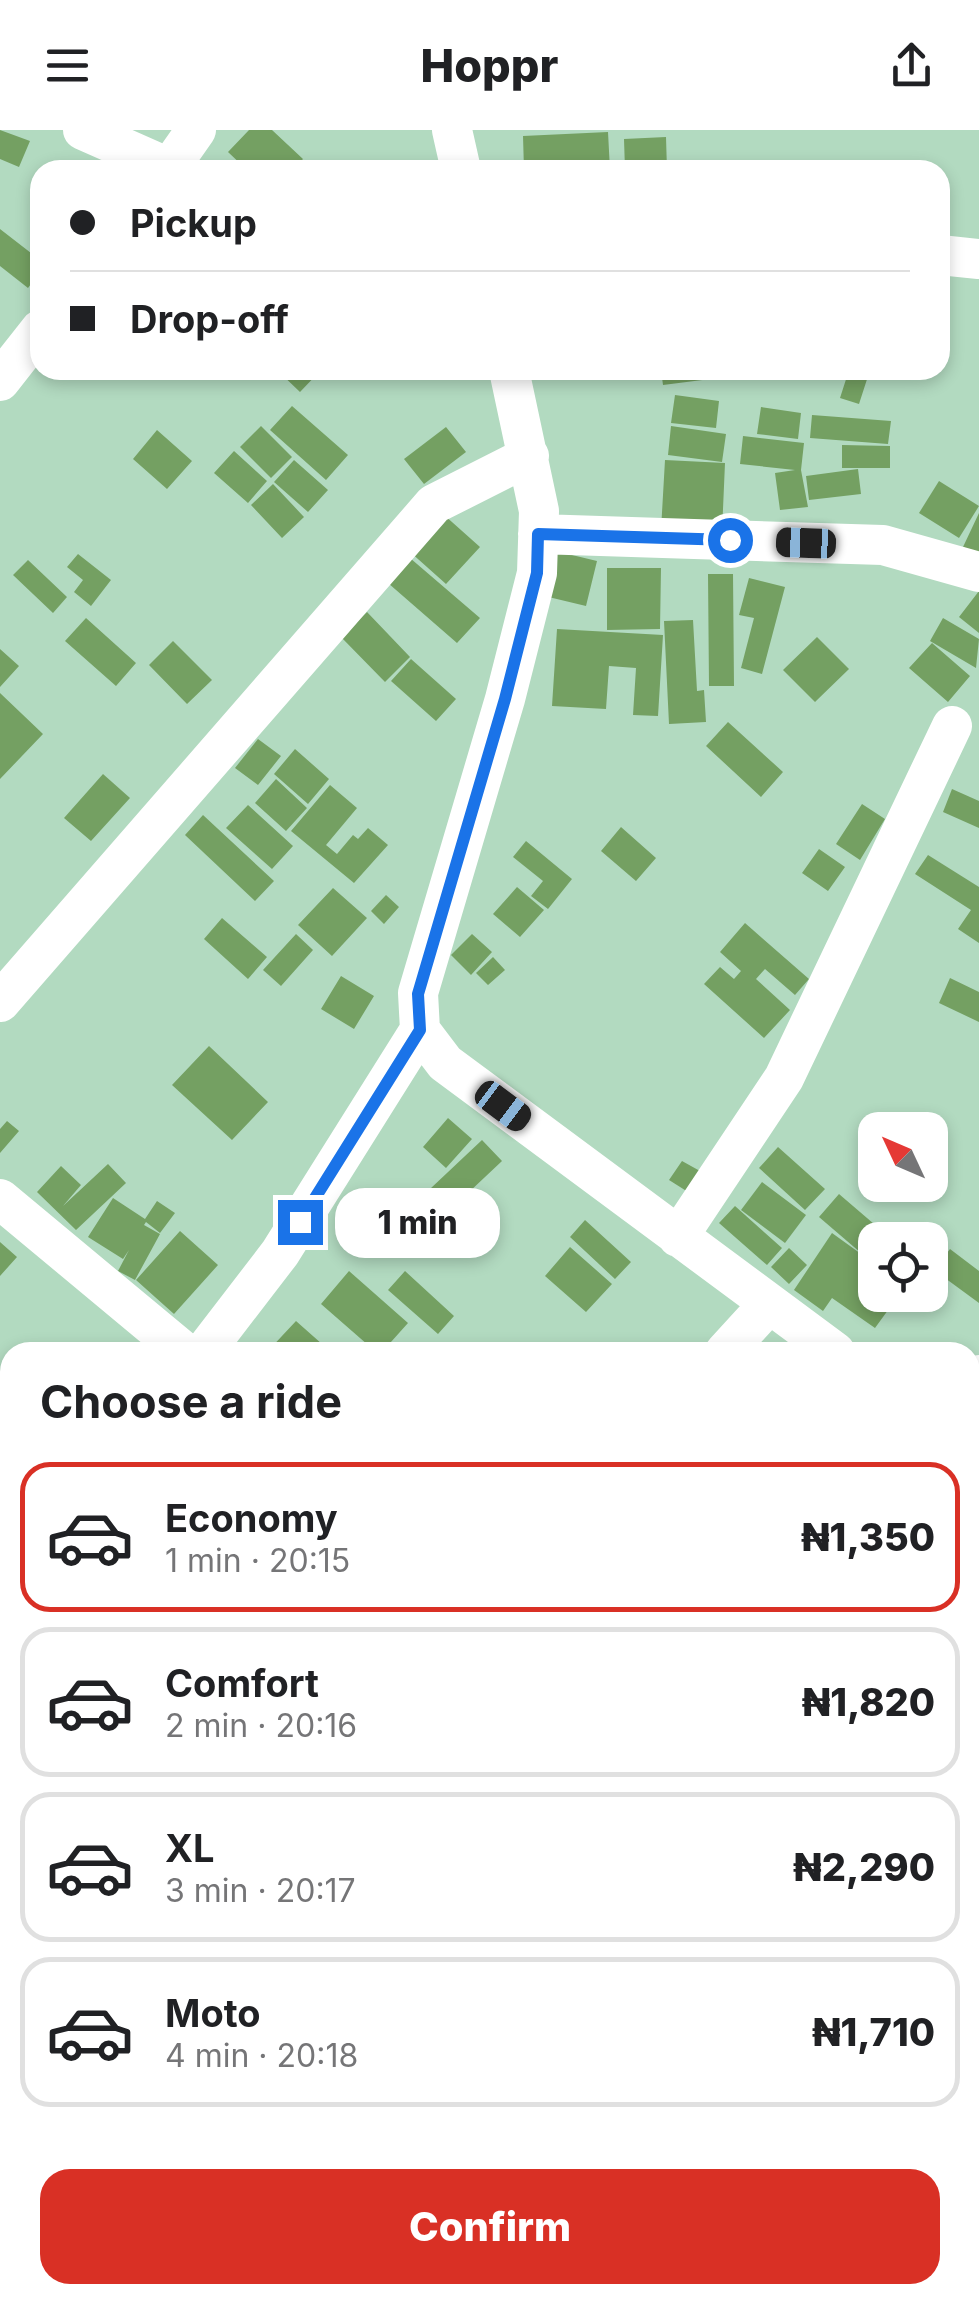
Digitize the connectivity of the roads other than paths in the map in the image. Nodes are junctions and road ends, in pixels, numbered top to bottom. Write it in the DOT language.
graph roads {
  1 [pos="82,130"];
  2 [pos="196,130"];
  3 [pos="452,130"];
  4 [pos="148,160"];
  5 [pos="174,160"];
  6 [pos="459,160"];
  7 [pos="950,255"];
  8 [pos="979,258"];
  9 [pos="30,343"];
  10 [pos="510,380"];
  11 [pos="0,381"];
  12 [pos="529,456"];
  13 [pos="538,534"];
  14 [pos="979,572"];
  15 [pos="952,726"];
  16 [pos="0,1002"];
  17 [pos="420,1030"];
  18 [pos="0,1199"];
  19 [pos="678,1237"];
  20 [pos="768,1305"];
  21 [pos="172,1342"];
  22 [pos="212,1342"];
  23 [pos="734,1342"];
  24 [pos="821,1342"];
  1 -- 4 [label="street"];
  2 -- 5 [label="street"];
  3 -- 6 [label="street"];
  7 -- 8 [label="street"];
  9 -- 11 [label="street"];
  10 -- 12 [label="street"];
  12 -- 13 [label="street"];
  12 -- 16 [label="street"];
  13 -- 14 [label="street"];
  13 -- 17 [label="street"];
  15 -- 19 [label="street"];
  17 -- 19 [label="street"];
  17 -- 22 [label="street"];
  18 -- 21 [label="street"];
  19 -- 20 [label="street"];
  20 -- 23 [label="street"];
  20 -- 24 [label="street"];
}
